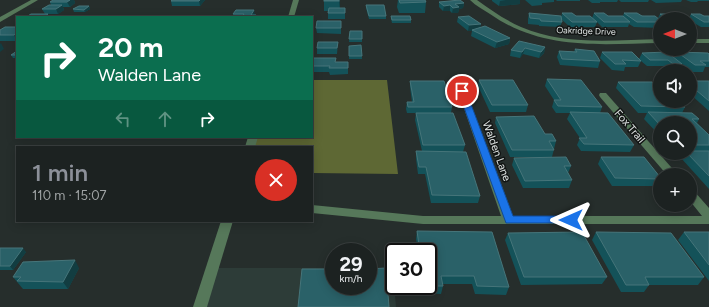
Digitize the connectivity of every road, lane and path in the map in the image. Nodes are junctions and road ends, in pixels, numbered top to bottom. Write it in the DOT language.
graph roads {
  1 [pos="35,0"];
  2 [pos="296,0"];
  3 [pos="473,0"];
  4 [pos="291,16"];
  5 [pos="0,20"];
  6 [pos="653,41"];
  7 [pos="697,41"];
  8 [pos="709,41"];
  9 [pos="462,91"];
  10 [pos="603,95"];
  11 [pos="667,168"];
  12 [pos="697,202"];
  13 [pos="313,209"];
  14 [pos="709,216"];
  15 [pos="509,220"];
  16 [pos="709,220"];
  17 [pos="227,222"];
  18 [pos="200,307"];
  1 -- 5 [label="street"];
  2 -- 4 [label="street"];
  3 -- 6 [label="street, Oakridge Drive"];
  7 -- 8 [label="street"];
  9 -- 15 [label="street, Walden Lane"];
  10 -- 11 [label="street, Fox Trail"];
  12 -- 14 [label="street"];
  13 -- 15 [label="street"];
  15 -- 16 [label="street"];
  17 -- 18 [label="street"];
}
